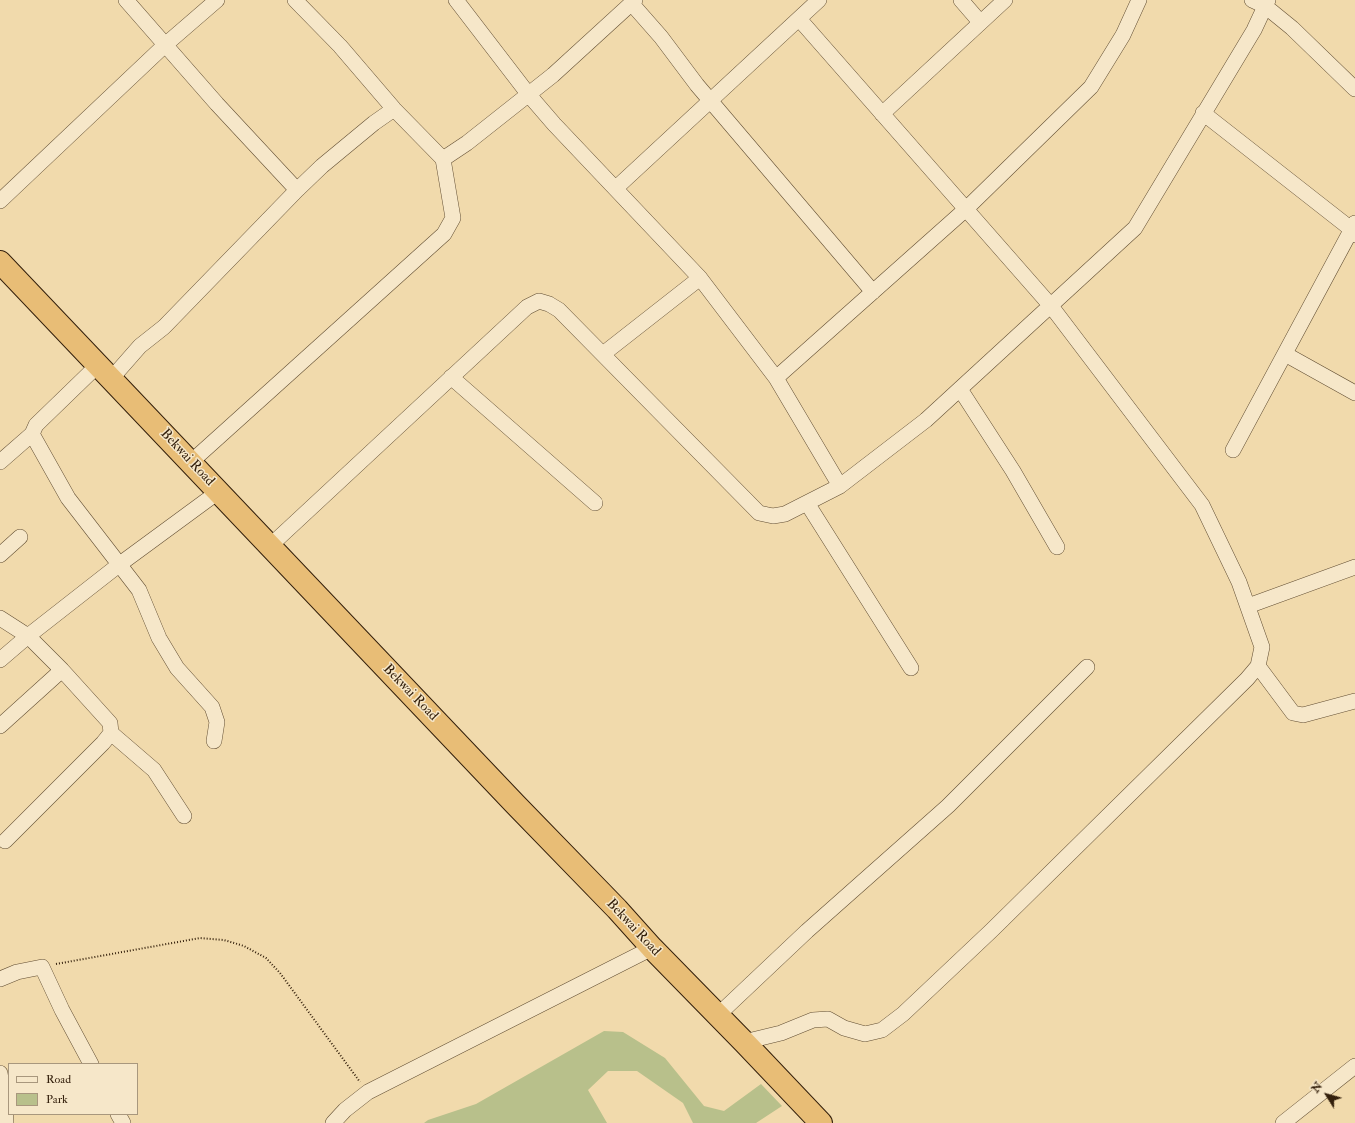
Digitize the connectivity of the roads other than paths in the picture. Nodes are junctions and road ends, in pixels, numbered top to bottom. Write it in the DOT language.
graph roads {
  1 [pos="126,0"];
  2 [pos="217,0"];
  3 [pos="295,0"];
  4 [pos="456,0"];
  5 [pos="819,0"];
  6 [pos="961,0"];
  7 [pos="1005,0"];
  8 [pos="1139,0"];
  9 [pos="634,2"];
  10 [pos="1262,2"];
  11 [pos="800,20"];
  12 [pos="980,22"];
  13 [pos="165,45"];
  14 [pos="1355,89"];
  15 [pos="529,95"];
  16 [pos="711,100"];
  17 [pos="394,109"];
  18 [pos="1203,113"];
  19 [pos="882,114"];
  20 [pos="444,158"];
  21 [pos="616,188"];
  22 [pos="298,190"];
  23 [pos="0,201"];
  24 [pos="966,210"];
  25 [pos="1354,229"];
  26 [pos="0,262"];
  27 [pos="700,278"];
  28 [pos="873,292"];
  29 [pos="1052,306"];
  30 [pos="603,354"];
  31 [pos="1285,354"];
  32 [pos="105,372"];
  33 [pos="451,378"];
  34 [pos="776,378"];
  35 [pos="960,389"];
  36 [pos="1355,393"];
  37 [pos="32,434"];
  38 [pos="1233,450"];
  39 [pos="0,462"];
  40 [pos="191,462"];
  41 [pos="840,486"];
  42 [pos="218,492"];
  43 [pos="807,502"];
  44 [pos="595,503"];
  45 [pos="20,537"];
  46 [pos="271,546"];
  47 [pos="1057,546"];
  48 [pos="0,555"];
  49 [pos="120,564"];
  50 [pos="1355,567"];
  51 [pos="1248,606"];
  52 [pos="0,618"];
  53 [pos="28,636"];
  54 [pos="0,660"];
  55 [pos="1258,666"];
  56 [pos="1087,667"];
  57 [pos="911,668"];
  58 [pos="62,670"];
  59 [pos="1355,701"];
  60 [pos="0,726"];
  61 [pos="111,733"];
  62 [pos="214,741"];
  63 [pos="184,816"];
  64 [pos="5,841"];
  65 [pos="652,948"];
  66 [pos="0,979"];
  67 [pos="718,1015"];
  68 [pos="744,1042"];
  69 [pos="90,1063"];
  70 [pos="1355,1066"];
  71 [pos="0,1073"];
  72 [pos="6,1123"];
  73 [pos="333,1123"];
  74 [pos="821,1123"];
  75 [pos="1283,1123"];
  1 -- 13 [label="street"];
  2 -- 13 [label="street"];
  3 -- 17 [label="street"];
  4 -- 15 [label="street"];
  5 -- 11 [label="street"];
  6 -- 12 [label="street"];
  7 -- 12 [label="street"];
  8 -- 24 [label="street"];
  9 -- 15 [label="street"];
  9 -- 16 [label="street"];
  10 -- 14 [label="street"];
  10 -- 18 [label="street"];
  11 -- 16 [label="street"];
  11 -- 19 [label="street"];
  12 -- 19 [label="street"];
  13 -- 22 [label="street"];
  13 -- 23 [label="street"];
  15 -- 20 [label="street"];
  15 -- 21 [label="street"];
  16 -- 21 [label="street"];
  16 -- 28 [label="street"];
  17 -- 20 [label="street"];
  17 -- 22 [label="street"];
  18 -- 25 [label="street"];
  18 -- 29 [label="street"];
  19 -- 24 [label="street"];
  20 -- 40 [label="street"];
  21 -- 27 [label="street"];
  22 -- 32 [label="street"];
  24 -- 28 [label="street"];
  24 -- 29 [label="street"];
  25 -- 31 [label="street"];
  26 -- 32 [label="highway, Bekwai Road"];
  27 -- 30 [label="street"];
  27 -- 34 [label="street"];
  28 -- 34 [label="street"];
  29 -- 35 [label="street"];
  29 -- 51 [label="street"];
  30 -- 33 [label="street"];
  30 -- 43 [label="street"];
  31 -- 36 [label="street"];
  31 -- 38 [label="street"];
  32 -- 37 [label="street"];
  32 -- 40 [label="highway, Bekwai Road"];
  33 -- 44 [label="street"];
  33 -- 46 [label="street"];
  34 -- 41 [label="street"];
  35 -- 41 [label="street"];
  35 -- 47 [label="street"];
  37 -- 39 [label="street"];
  37 -- 49 [label="street"];
  40 -- 42 [label="highway, Bekwai Road"];
  41 -- 43 [label="street"];
  42 -- 46 [label="highway, Bekwai Road"];
  42 -- 49 [label="street"];
  43 -- 57 [label="street"];
  45 -- 48 [label="street"];
  46 -- 65 [label="highway, Bekwai Road"];
  49 -- 53 [label="street"];
  49 -- 62 [label="street"];
  50 -- 51 [label="street"];
  51 -- 55 [label="street"];
  52 -- 53 [label="street"];
  53 -- 54 [label="street"];
  53 -- 58 [label="street"];
  55 -- 59 [label="street"];
  55 -- 68 [label="street"];
  56 -- 67 [label="street"];
  58 -- 60 [label="street"];
  58 -- 61 [label="street"];
  61 -- 63 [label="street"];
  61 -- 64 [label="street"];
  65 -- 67 [label="highway, Bekwai Road"];
  65 -- 73 [label="street"];
  66 -- 69 [label="street"];
  67 -- 68 [label="highway, Bekwai Road"];
  68 -- 74 [label="highway, Bekwai Road"];
  70 -- 75 [label="street"];
  71 -- 72 [label="street"];
}
